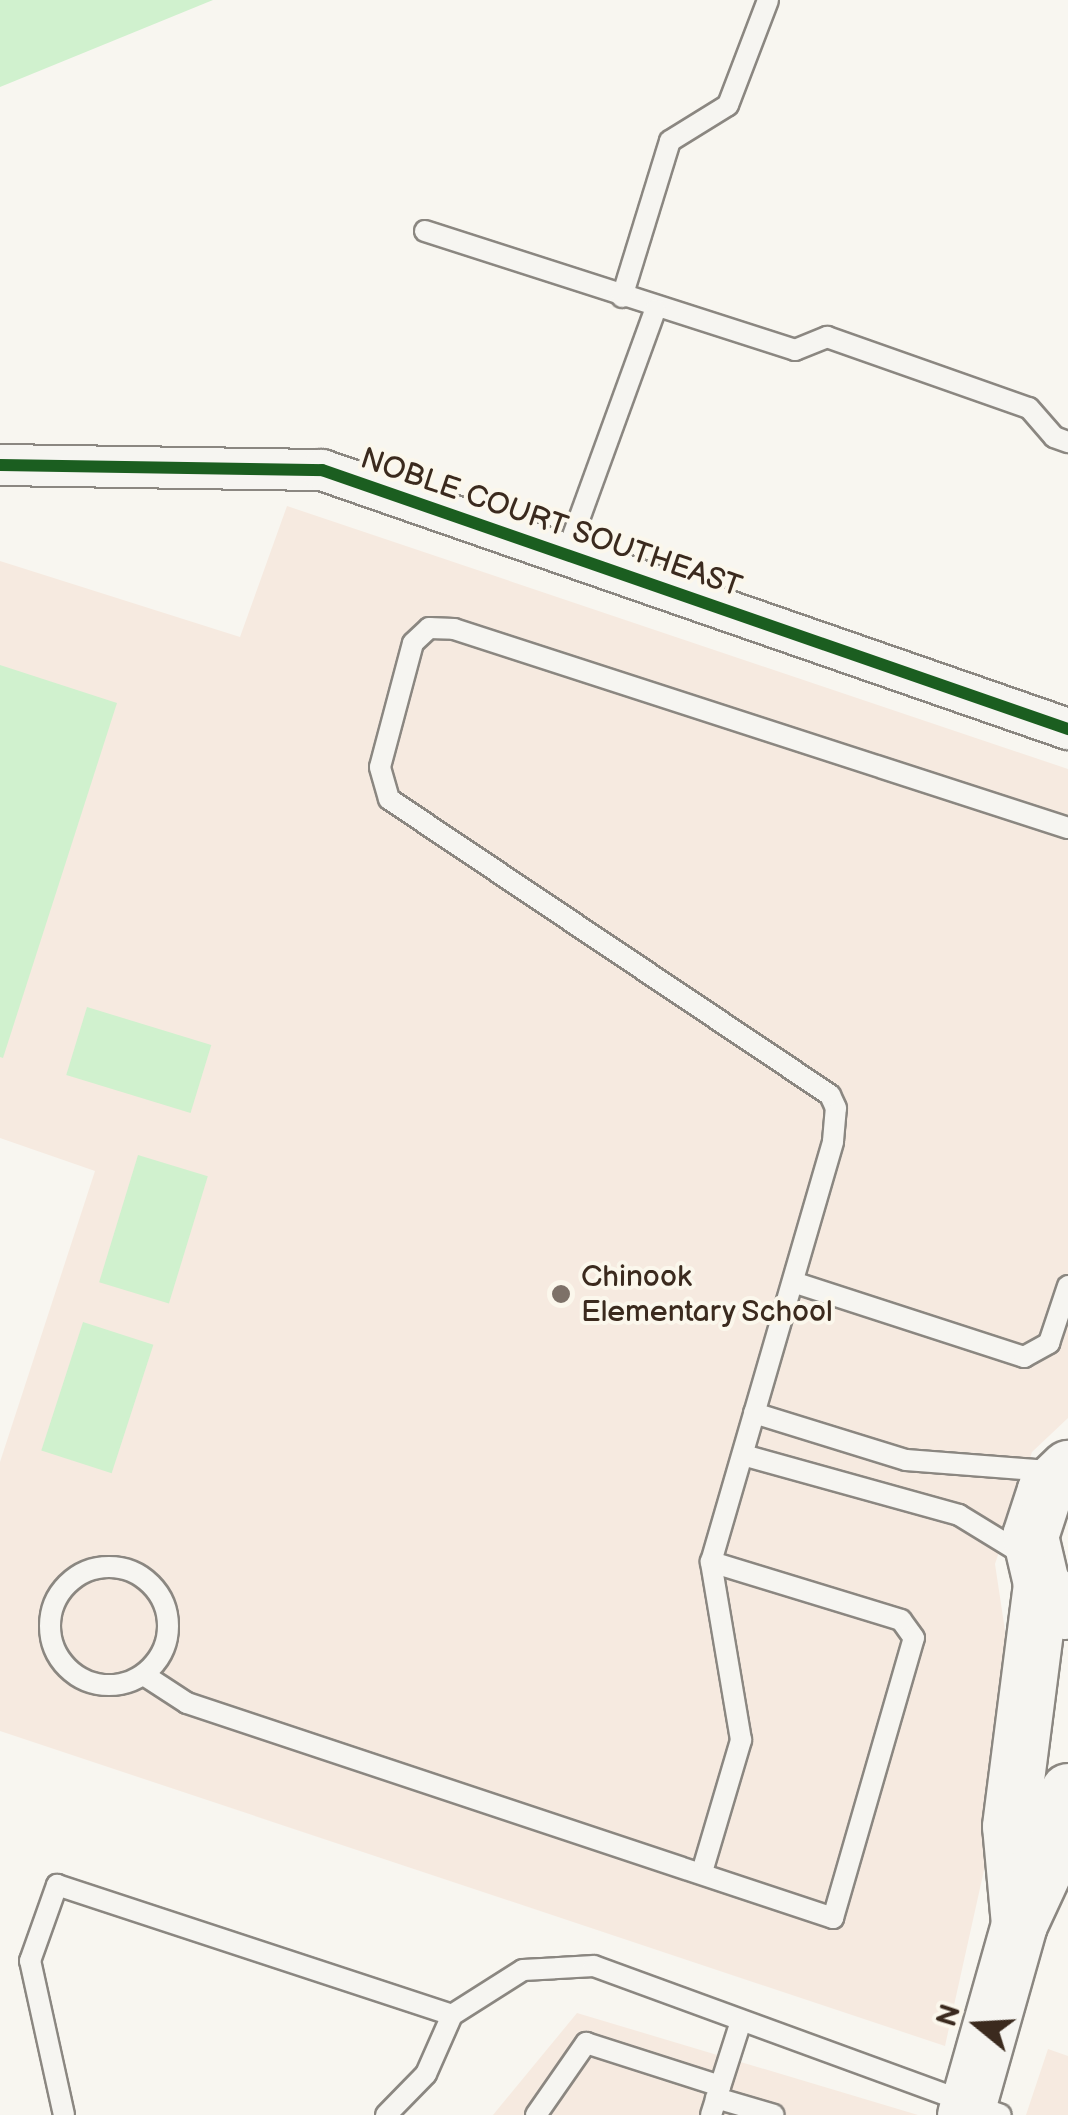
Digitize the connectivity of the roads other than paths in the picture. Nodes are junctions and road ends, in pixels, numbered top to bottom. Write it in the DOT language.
graph roads {
  1 [pos="768,0"];
  2 [pos="424,231"];
  3 [pos="622,297"];
  4 [pos="655,310"];
  5 [pos="1068,442"];
  6 [pos="0,466"];
  7 [pos="566,554"];
  8 [pos="1068,729"];
  9 [pos="1068,828"];
  10 [pos="793,1282"];
  11 [pos="1068,1286"];
  12 [pos="754,1413"];
  13 [pos="743,1454"];
  14 [pos="1065,1470"];
  15 [pos="711,1562"];
  16 [pos="1047,1585"];
  17 [pos="144,1675"];
  18 [pos="1068,1791"];
  19 [pos="702,1872"];
  20 [pos="1019,1924"];
  21 [pos="452,2015"];
  22 [pos="740,2021"];
  23 [pos="716,2100"];
  24 [pos="978,2112"];
  25 [pos="64,2115"];
  26 [pos="386,2115"];
  27 [pos="536,2115"];
  28 [pos="774,2115"];
  1 -- 3 [label="lane"];
  2 -- 3 [label="lane"];
  3 -- 4 [label="lane"];
  4 -- 5 [label="lane"];
  4 -- 7 [label="lane"];
  6 -- 7 [label="street, NOBLE COURT SOUTHEAST"];
  7 -- 8 [label="street, NOBLE COURT SOUTHEAST"];
  9 -- 10 [label="lane"];
  10 -- 11 [label="lane"];
  10 -- 12 [label="lane"];
  12 -- 13 [label="lane"];
  12 -- 14 [label="lane"];
  13 -- 15 [label="lane"];
  13 -- 16 [label="lane"];
  14 -- 16 [label="main road"];
  15 -- 19 [label="lane"];
  15 -- 19 [label="lane"];
  16 -- 20 [label="main road"];
  17 -- 17 [label="lane"];
  17 -- 19 [label="lane"];
  18 -- 20 [label="main road"];
  20 -- 24 [label="main road"];
  21 -- 22 [label="lane"];
  21 -- 25 [label="lane"];
  21 -- 26 [label="lane"];
  22 -- 23 [label="lane"];
  22 -- 24 [label="lane"];
  23 -- 27 [label="lane"];
  23 -- 28 [label="lane"];
}
